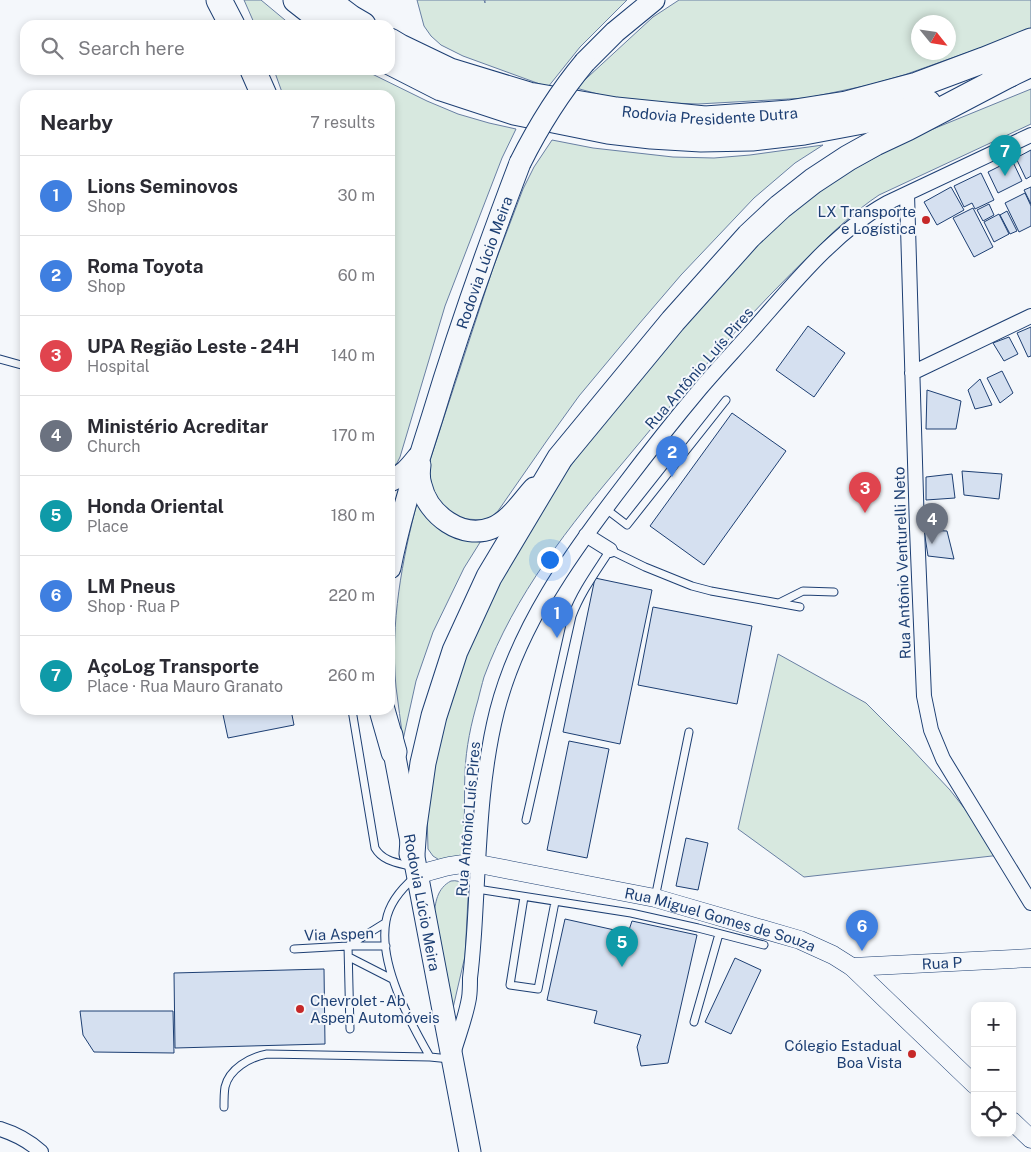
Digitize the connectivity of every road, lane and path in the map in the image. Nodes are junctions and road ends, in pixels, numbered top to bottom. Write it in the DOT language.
graph roads {
  1 [pos="219,0"];
  2 [pos="296,0"];
  3 [pos="327,0"];
  4 [pos="654,0"];
  5 [pos="229,20"];
  6 [pos="322,20"];
  7 [pos="356,20"];
  8 [pos="1031,41"];
  9 [pos="395,44"];
  10 [pos="395,65"];
  11 [pos="1020,69"];
  12 [pos="255,75"];
  13 [pos="262,90"];
  14 [pos="1031,135"];
  15 [pos="907,194"];
  16 [pos="1031,316"];
  17 [pos="0,359"];
  18 [pos="20,365"];
  19 [pos="912,373"];
  20 [pos="726,400"];
  21 [pos="420,455"];
  22 [pos="560,458"];
  23 [pos="395,478"];
  24 [pos="606,508"];
  25 [pos="586,535"];
  26 [pos="395,547"];
  27 [pos="610,550"];
  28 [pos="834,592"];
  29 [pos="779,603"];
  30 [pos="800,607"];
  31 [pos="353,715"];
  32 [pos="383,715"];
  33 [pos="389,715"];
  34 [pos="689,732"];
  35 [pos="394,752"];
  36 [pos="526,820"];
  37 [pos="478,864"];
  38 [pos="415,866"];
  39 [pos="477,890"];
  40 [pos="524,897"];
  41 [pos="655,898"];
  42 [pos="555,902"];
  43 [pos="1031,902"];
  44 [pos="385,923"];
  45 [pos="719,934"];
  46 [pos="764,945"];
  47 [pos="348,946"];
  48 [pos="386,946"];
  49 [pos="294,949"];
  50 [pos="348,957"];
  51 [pos="1031,958"];
  52 [pos="852,967"];
  53 [pos="392,978"];
  54 [pos="694,1022"];
  55 [pos="350,1029"];
  56 [pos="430,1057"];
  57 [pos="452,1059"];
  58 [pos="971,1081"];
  59 [pos="224,1107"];
  60 [pos="1016,1125"];
  61 [pos="0,1129"];
  62 [pos="1031,1139"];
  63 [pos="41,1152"];
  64 [pos="470,1152"];
  1 -- 5 [label="highway"];
  2 -- 6 [label="highway"];
  3 -- 7 [label="highway"];
  4 -- 21 [label="main road, Rodovia Lúcio Meira, bridge"];
  8 -- 9 [label="highway, Rodovia Presidente Dutra"];
  10 -- 11 [label="highway, Rodovia Presidente Dutra"];
  11 -- 22 [label="highway"];
  12 -- 13 [label="highway"];
  14 -- 15 [label="street, Rua Antônio Luís Pires"];
  15 -- 19 [label="street, Rua Antônio Venturelli Neto"];
  15 -- 24 [label="street, Rua Antônio Luís Pires"];
  16 -- 19 [label="street"];
  17 -- 18 [label="lane"];
  19 -- 43 [label="street, Rua Antônio Venturelli Neto"];
  20 -- 24 [label="lane"];
  21 -- 22 [label="main road"];
  21 -- 23 [label="main road"];
  21 -- 26 [label="main road, Rodovia Lúcio Meira"];
  22 -- 38 [label="highway"];
  24 -- 25 [label="street, Rua Antônio Luís Pires"];
  25 -- 27 [label="street"];
  25 -- 37 [label="street, Rua Antônio Luís Pires"];
  27 -- 29 [label="lane"];
  27 -- 36 [label="lane"];
  28 -- 29 [label="lane"];
  29 -- 30 [label="lane"];
  31 -- 38 [label="lane"];
  32 -- 35 [label="highway"];
  33 -- 35 [label="main road, Rodovia Lúcio Meira"];
  34 -- 41 [label="lane"];
  35 -- 38 [label="main road, Rodovia Lúcio Meira"];
  37 -- 38 [label="street, Rua Miguel Gomes de Souza"];
  37 -- 39 [label="street, Rua Antônio Luís Pires"];
  37 -- 41 [label="street, Rua Miguel Gomes de Souza"];
  38 -- 44 [label="lane"];
  38 -- 57 [label="main road, Rodovia Lúcio Meira"];
  39 -- 40 [label="lane"];
  39 -- 57 [label="street, Rua Antônio Luís Pires"];
  40 -- 42 [label="lane"];
  40 -- 42 [label="lane"];
  41 -- 52 [label="street, Rua Miguel Gomes de Souza"];
  42 -- 45 [label="lane"];
  44 -- 47 [label="lane"];
  44 -- 48 [label="lane"];
  45 -- 46 [label="lane"];
  45 -- 54 [label="lane"];
  47 -- 48 [label="lane, Via Aspen"];
  47 -- 49 [label="lane, Via Aspen"];
  47 -- 50 [label="lane"];
  48 -- 53 [label="lane"];
  50 -- 53 [label="lane"];
  50 -- 55 [label="lane"];
  51 -- 52 [label="street, Rua P"];
  52 -- 58 [label="street, Rua Miguel Gomes de Souza"];
  53 -- 56 [label="lane"];
  56 -- 57 [label="lane"];
  56 -- 59 [label="lane"];
  57 -- 64 [label="main road, Rodovia Lúcio Meira"];
  60 -- 62 [label="street"];
  61 -- 63 [label="street"];
}
